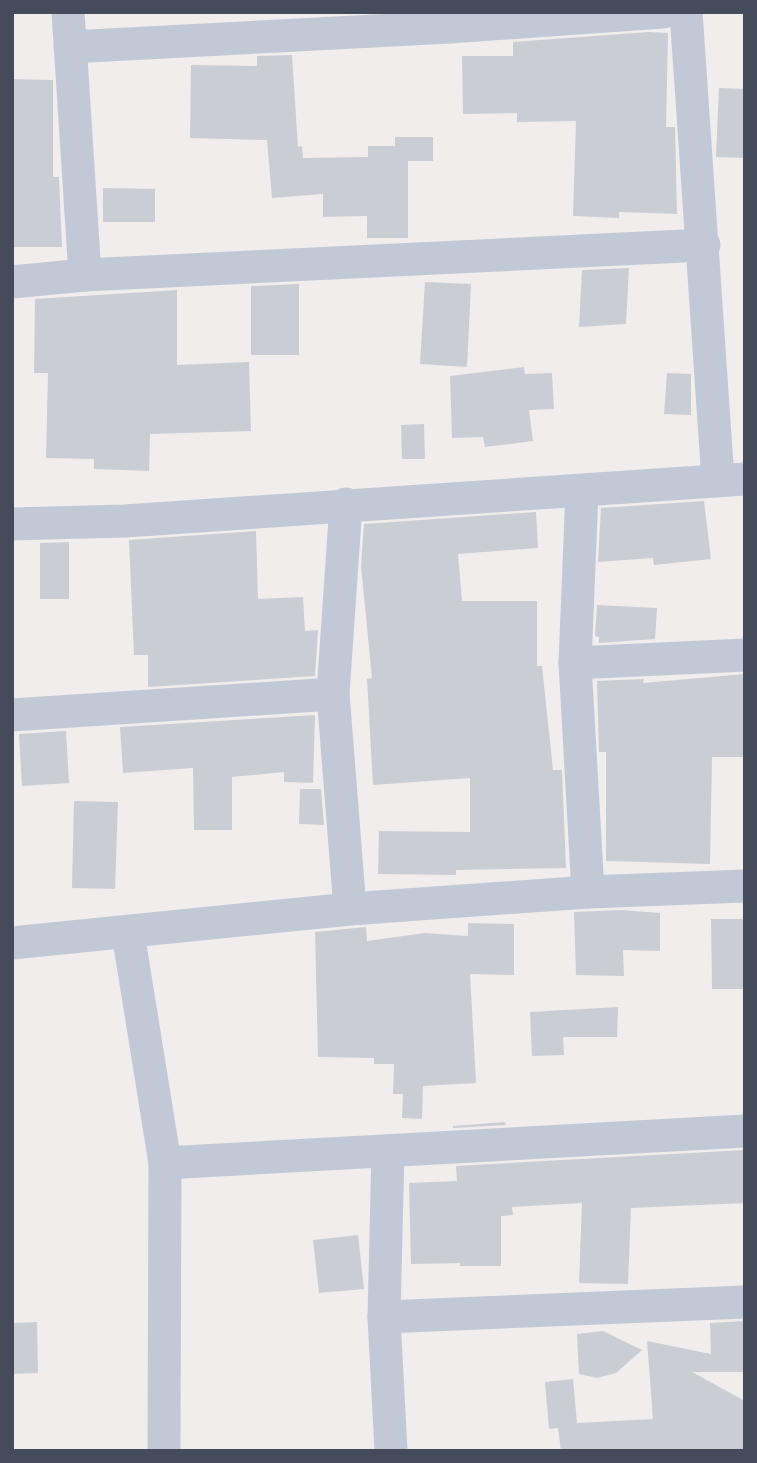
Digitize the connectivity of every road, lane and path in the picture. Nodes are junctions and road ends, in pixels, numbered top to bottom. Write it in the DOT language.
graph roads {
  1 [pos="68,12"];
  2 [pos="663,12"];
  3 [pos="686,12"];
  4 [pos="70,47"];
  5 [pos="704,245"];
  6 [pos="86,275"];
  7 [pos="12,282"];
  8 [pos="731,480"];
  9 [pos="582,491"];
  10 [pos="346,504"];
  11 [pos="12,524"];
  12 [pos="745,655"];
  13 [pos="575,663"];
  14 [pos="333,694"];
  15 [pos="12,715"];
  16 [pos="745,886"];
  17 [pos="589,892"];
  18 [pos="350,909"];
  19 [pos="128,933"];
  20 [pos="12,943"];
  21 [pos="745,1131"];
  22 [pos="388,1151"];
  23 [pos="165,1163"];
  24 [pos="745,1302"];
  25 [pos="384,1317"];
  26 [pos="164,1451"];
  27 [pos="391,1451"];
  1 -- 4 [label="street"];
  2 -- 4 [label="street"];
  3 -- 5 [label="street"];
  4 -- 6 [label="street"];
  5 -- 6 [label="street"];
  5 -- 8 [label="street"];
  6 -- 7 [label="street"];
  8 -- 9 [label="street"];
  9 -- 10 [label="street"];
  9 -- 13 [label="street"];
  10 -- 11 [label="street"];
  10 -- 14 [label="street"];
  12 -- 13 [label="street"];
  13 -- 17 [label="street"];
  14 -- 15 [label="street"];
  14 -- 18 [label="street"];
  16 -- 17 [label="street"];
  17 -- 18 [label="street"];
  18 -- 19 [label="street"];
  19 -- 20 [label="street"];
  19 -- 23 [label="street"];
  21 -- 22 [label="street"];
  22 -- 23 [label="street"];
  22 -- 25 [label="street"];
  23 -- 26 [label="street"];
  24 -- 25 [label="street"];
  25 -- 27 [label="street"];
}
